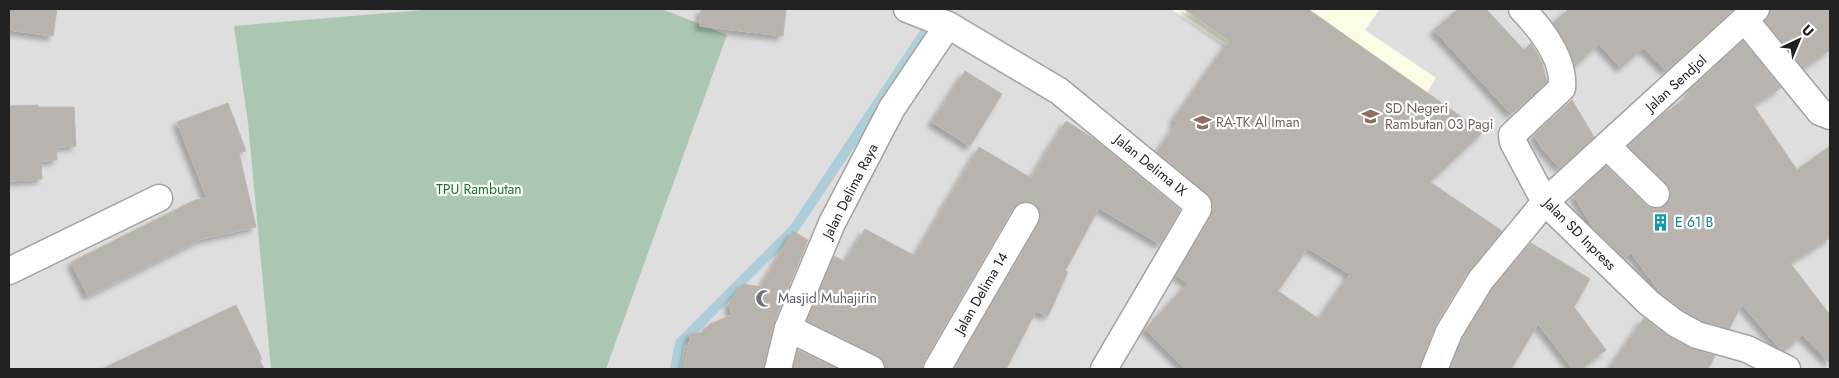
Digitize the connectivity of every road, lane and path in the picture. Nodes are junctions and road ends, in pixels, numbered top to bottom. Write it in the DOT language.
graph roads {
  1 [pos="1522,9"];
  2 [pos="909,10"];
  3 [pos="1751,14"];
  4 [pos="946,24"];
  5 [pos="1830,116"];
  6 [pos="1608,147"];
  7 [pos="1656,194"];
  8 [pos="159,198"];
  9 [pos="1546,202"];
  10 [pos="1026,216"];
  11 [pos="9,271"];
  12 [pos="788,328"];
  13 [pos="778,369"];
  14 [pos="871,369"];
  15 [pos="936,369"];
  16 [pos="1104,369"];
  17 [pos="1434,369"];
  18 [pos="1787,369"];
  1 -- 9 [label="street, Jalan SD Inpress"];
  2 -- 4 [label="street"];
  3 -- 5 [label="street, Jalan Sendjol"];
  3 -- 6 [label="street, Jalan Sendjol"];
  4 -- 12 [label="street, Jalan Delima Raya"];
  4 -- 16 [label="street, Jalan Delima IX"];
  6 -- 7 [label="street"];
  6 -- 9 [label="street, Jalan Sendjol"];
  8 -- 11 [label="street"];
  9 -- 17 [label="street, Jalan Sendjol"];
  9 -- 18 [label="street, Jalan SD Inpress"];
  10 -- 15 [label="street, Jalan Delima 14"];
  12 -- 13 [label="street, Jalan Delima Raya"];
  12 -- 14 [label="street"];
}
